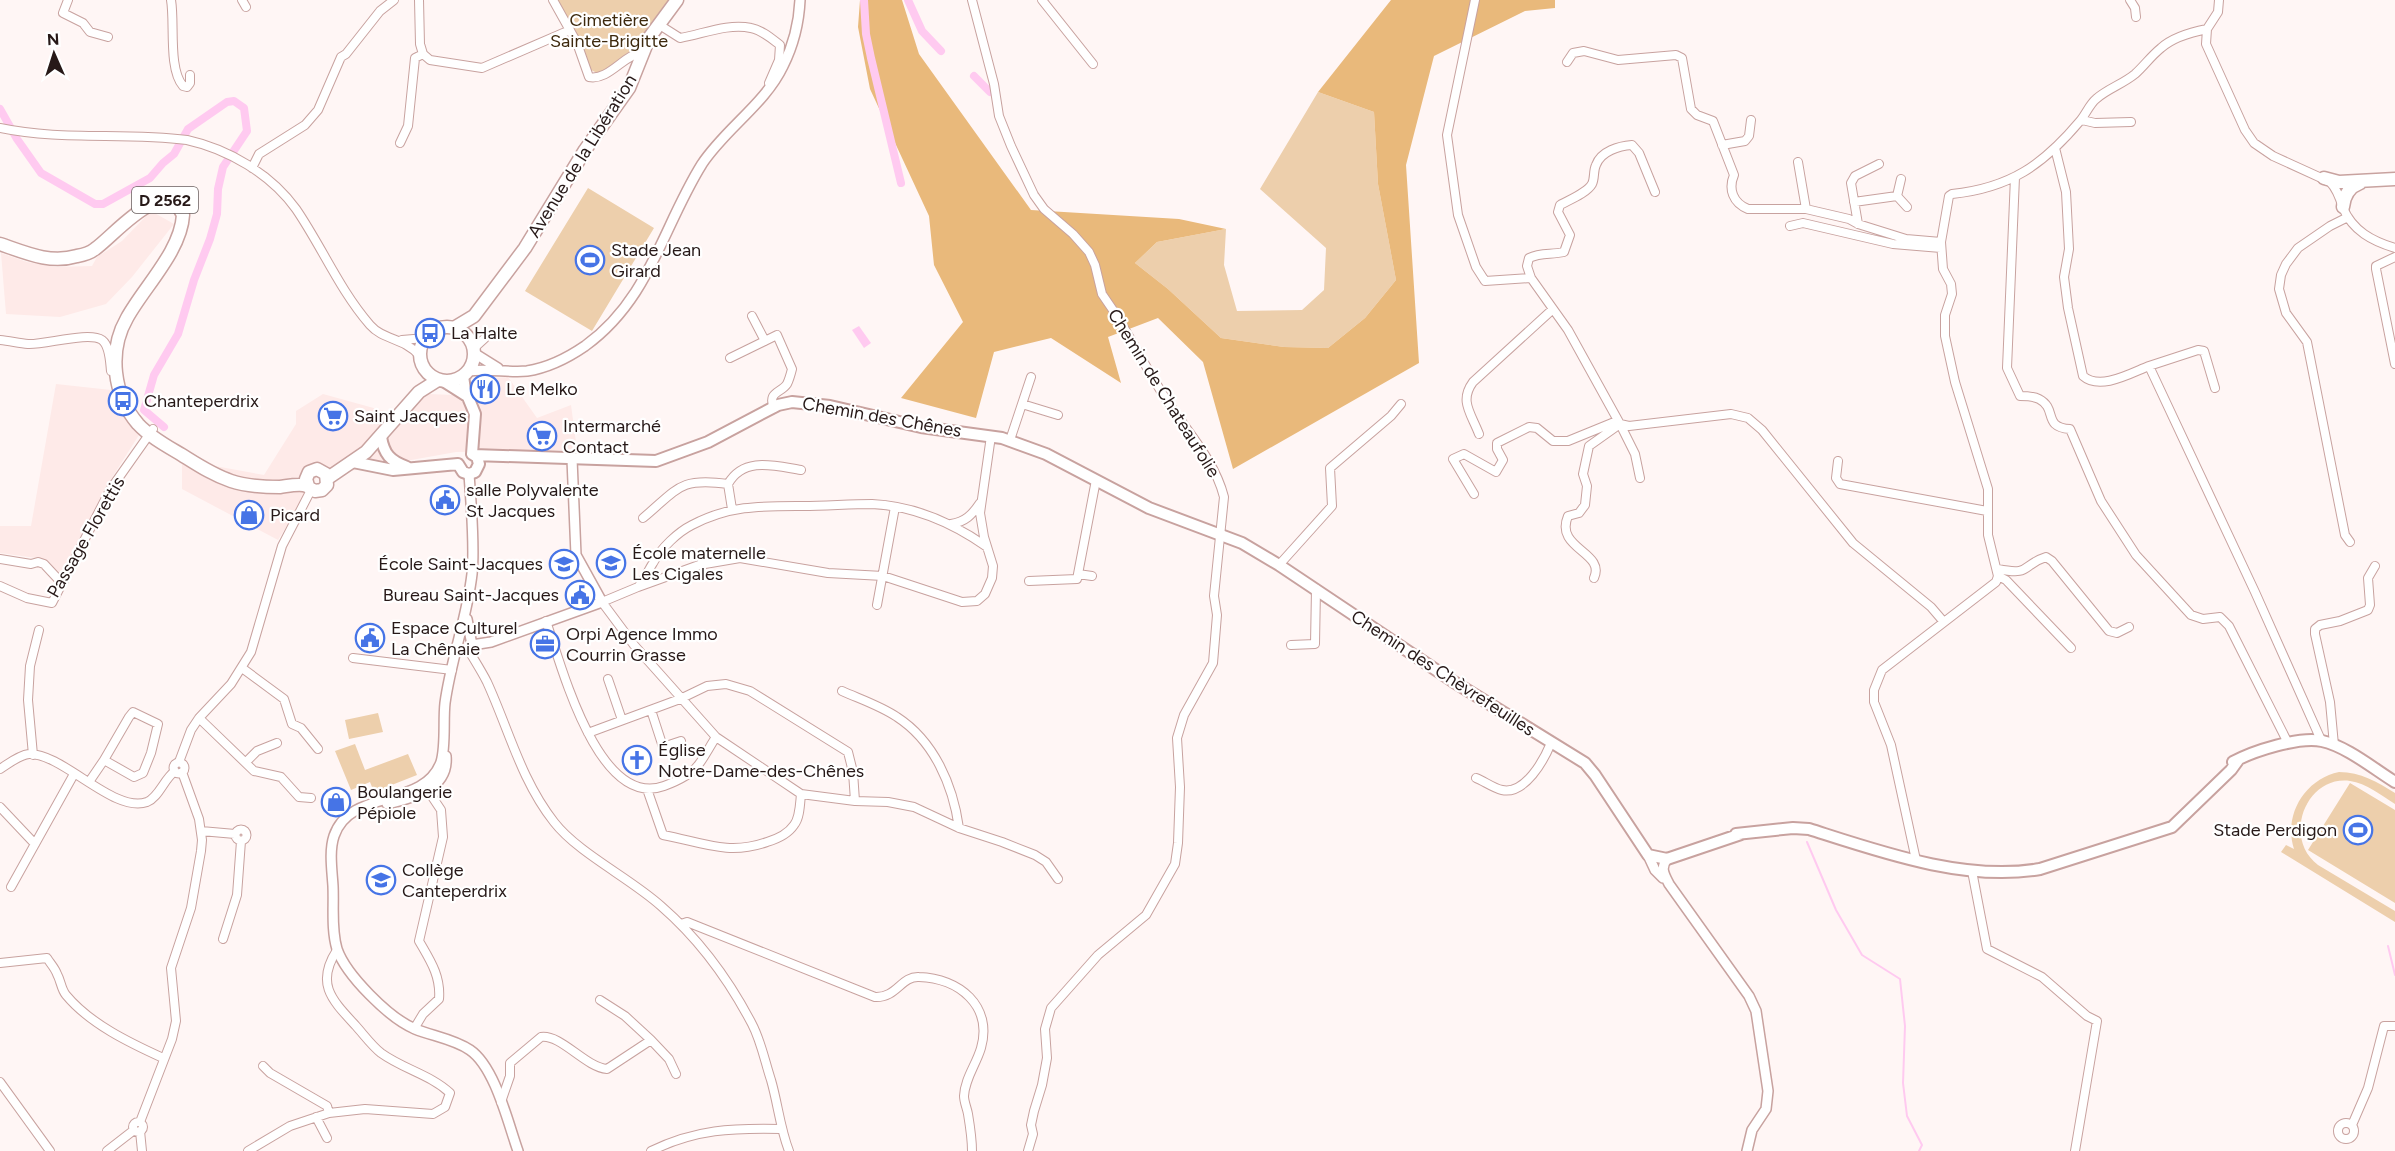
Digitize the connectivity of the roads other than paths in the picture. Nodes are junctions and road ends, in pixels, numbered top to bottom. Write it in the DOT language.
graph roads {
  1 [pos="68,0"];
  2 [pos="171,0"];
  3 [pos="394,0"];
  4 [pos="419,0"];
  5 [pos="553,0"];
  6 [pos="677,0"];
  7 [pos="800,0"];
  8 [pos="972,0"];
  9 [pos="1042,0"];
  10 [pos="1475,0"];
  11 [pos="2130,0"];
  12 [pos="2219,0"];
  13 [pos="2136,17"];
  14 [pos="658,24"];
  15 [pos="2207,29"];
  16 [pos="570,30"];
  17 [pos="108,37"];
  18 [pos="643,52"];
  19 [pos="423,54"];
  20 [pos="1567,62"];
  21 [pos="1093,64"];
  22 [pos="190,75"];
  23 [pos="767,89"];
  24 [pos="1751,120"];
  25 [pos="2082,120"];
  26 [pos="2131,122"];
  27 [pos="3,129"];
  28 [pos="400,143"];
  29 [pos="1722,145"];
  30 [pos="2055,148"];
  31 [pos="1798,162"];
  32 [pos="1879,164"];
  33 [pos="249,166"];
  34 [pos="2015,177"];
  35 [pos="2324,178"];
  36 [pos="2395,179"];
  37 [pos="1901,180"];
  38 [pos="2361,182"];
  39 [pos="1655,192"];
  40 [pos="1897,196"];
  41 [pos="1854,202"];
  42 [pos="1907,207"];
  43 [pos="1806,209"];
  44 [pos="2345,212"];
  45 [pos="1858,224"];
  46 [pos="1790,226"];
  47 [pos="0,244"];
  48 [pos="1941,245"];
  49 [pos="2395,248"];
  50 [pos="2395,257"];
  51 [pos="1531,278"];
  52 [pos="481,308"];
  53 [pos="1554,309"];
  54 [pos="752,316"];
  55 [pos="454,328"];
  56 [pos="425,338"];
  57 [pos="485,338"];
  58 [pos="0,340"];
  59 [pos="400,340"];
  60 [pos="765,340"];
  61 [pos="472,347"];
  62 [pos="419,355"];
  63 [pos="730,358"];
  64 [pos="2395,364"];
  65 [pos="2148,366"];
  66 [pos="423,368"];
  67 [pos="504,369"];
  68 [pos="465,374"];
  69 [pos="1031,377"];
  70 [pos="119,379"];
  71 [pos="442,381"];
  72 [pos="2215,388"];
  73 [pos="469,398"];
  74 [pos="1022,404"];
  75 [pos="1401,404"];
  76 [pos="776,406"];
  77 [pos="1058,415"];
  78 [pos="1618,422"];
  79 [pos="151,431"];
  80 [pos="1479,434"];
  81 [pos="991,436"];
  82 [pos="381,437"];
  83 [pos="474,440"];
  84 [pos="1010,440"];
  85 [pos="494,456"];
  86 [pos="475,458"];
  87 [pos="572,459"];
  88 [pos="1838,461"];
  89 [pos="353,462"];
  90 [pos="458,464"];
  91 [pos="407,467"];
  92 [pos="801,470"];
  93 [pos="469,474"];
  94 [pos="326,475"];
  95 [pos="1640,478"];
  96 [pos="1096,480"];
  97 [pos="308,484"];
  98 [pos="728,484"];
  99 [pos="1474,494"];
  100 [pos="981,502"];
  101 [pos="895,507"];
  102 [pos="732,509"];
  103 [pos="1987,511"];
  104 [pos="644,518"];
  105 [pos="951,524"];
  106 [pos="1221,534"];
  107 [pos="2350,542"];
  108 [pos="988,548"];
  109 [pos="0,559"];
  110 [pos="1279,565"];
  111 [pos="2375,566"];
  112 [pos="1998,573"];
  113 [pos="1078,574"];
  114 [pos="883,576"];
  115 [pos="1092,576"];
  116 [pos="1594,578"];
  117 [pos="64,581"];
  118 [pos="1029,581"];
  119 [pos="0,586"];
  120 [pos="638,587"];
  121 [pos="1316,589"];
  122 [pos="602,602"];
  123 [pos="877,605"];
  124 [pos="546,621"];
  125 [pos="1943,621"];
  126 [pos="2129,627"];
  127 [pos="39,630"];
  128 [pos="1291,645"];
  129 [pos="465,646"];
  130 [pos="2071,648"];
  131 [pos="353,658"];
  132 [pos="242,668"];
  133 [pos="452,670"];
  134 [pos="608,679"];
  135 [pos="842,691"];
  136 [pos="681,699"];
  137 [pos="651,710"];
  138 [pos="200,718"];
  139 [pos="622,720"];
  140 [pos="588,733"];
  141 [pos="716,737"];
  142 [pos="2321,740"];
  143 [pos="681,741"];
  144 [pos="277,743"];
  145 [pos="1551,743"];
  146 [pos="2288,743"];
  147 [pos="2334,745"];
  148 [pos="318,749"];
  149 [pos="33,755"];
  150 [pos="104,760"];
  151 [pos="246,762"];
  152 [pos="0,769"];
  153 [pos="178,772"];
  154 [pos="74,774"];
  155 [pos="1476,778"];
  156 [pos="89,782"];
  157 [pos="2395,782"];
  158 [pos="425,786"];
  159 [pos="646,789"];
  160 [pos="801,794"];
  161 [pos="311,798"];
  162 [pos="855,801"];
  163 [pos="0,807"];
  164 [pos="958,828"];
  165 [pos="201,831"];
  166 [pos="1741,834"];
  167 [pos="35,844"];
  168 [pos="1652,854"];
  169 [pos="1667,859"];
  170 [pos="1916,860"];
  171 [pos="1662,871"];
  172 [pos="1972,871"];
  173 [pos="1058,879"];
  174 [pos="1669,884"];
  175 [pos="12,887"];
  176 [pos="681,924"];
  177 [pos="223,939"];
  178 [pos="338,950"];
  179 [pos="0,963"];
  180 [pos="600,999"];
  181 [pos="2395,1026"];
  182 [pos="414,1029"];
  183 [pos="651,1040"];
  184 [pos="163,1058"];
  185 [pos="263,1066"];
  186 [pos="676,1074"];
  187 [pos="0,1082"];
  188 [pos="501,1104"];
  189 [pos="329,1113"];
  190 [pos="316,1118"];
  191 [pos="2352,1125"];
  192 [pos="138,1128"];
  193 [pos="781,1129"];
  194 [pos="327,1138"];
  195 [pos="50,1151"];
  196 [pos="107,1151"];
  197 [pos="142,1151"];
  198 [pos="248,1151"];
  199 [pos="518,1151"];
  200 [pos="651,1151"];
  201 [pos="789,1151"];
  202 [pos="972,1151"];
  203 [pos="1028,1151"];
  204 [pos="1747,1151"];
  205 [pos="2075,1151"];
  1 -- 17 [label="street"];
  2 -- 22 [label="street"];
  3 -- 33 [label="street"];
  4 -- 19 [label="street"];
  5 -- 16 [label="street"];
  6 -- 14 [label="main road, Avenue de la Libération"];
  7 -- 23 [label="street"];
  8 -- 106 [label="street, Chemin de Chateaufolie"];
  9 -- 21 [label="street"];
  10 -- 51 [label="street"];
  11 -- 13 [label="street"];
  12 -- 15 [label="street"];
  14 -- 18 [label="main road, Avenue de la Libération"];
  14 -- 23 [label="street"];
  15 -- 25 [label="street"];
  15 -- 35 [label="street"];
  16 -- 18 [label="street"];
  16 -- 19 [label="street"];
  18 -- 52 [label="main road, Avenue de la Libération"];
  19 -- 28 [label="street"];
  20 -- 29 [label="street"];
  23 -- 67 [label="street"];
  24 -- 29 [label="street"];
  25 -- 26 [label="street"];
  25 -- 30 [label="street"];
  27 -- 33 [label="street"];
  29 -- 43 [label="street"];
  30 -- 34 [label="street"];
  30 -- 65 [label="street"];
  31 -- 43 [label="street"];
  32 -- 41 [label="street"];
  33 -- 59 [label="street"];
  34 -- 48 [label="street"];
  34 -- 146 [label="street"];
  35 -- 38 [label="main road"];
  35 -- 44 [label="street"];
  36 -- 38 [label="main road"];
  37 -- 40 [label="street"];
  38 -- 44 [label="main road"];
  39 -- 51 [label="street"];
  40 -- 41 [label="street"];
  40 -- 42 [label="street"];
  41 -- 45 [label="street"];
  43 -- 45 [label="street"];
  44 -- 49 [label="street"];
  44 -- 107 [label="street"];
  45 -- 48 [label="street"];
  46 -- 48 [label="street"];
  47 -- 70 [label="main road, D 2562"];
  48 -- 103 [label="street"];
  50 -- 64 [label="street"];
  51 -- 53 [label="street"];
  52 -- 55 [label="main road, Avenue de la Libération"];
  52 -- 61 [label="main road, Avenue de la Libération"];
  53 -- 78 [label="street"];
  53 -- 80 [label="street"];
  54 -- 60 [label="street"];
  55 -- 56 [label="main road"];
  55 -- 61 [label="main road"];
  56 -- 59 [label="street"];
  56 -- 62 [label="main road"];
  57 -- 61 [label="street"];
  58 -- 70 [label="street"];
  59 -- 62 [label="street"];
  60 -- 63 [label="street"];
  60 -- 76 [label="street"];
  61 -- 67 [label="street"];
  61 -- 68 [label="main road"];
  62 -- 66 [label="main road"];
  65 -- 72 [label="street"];
  65 -- 142 [label="street"];
  66 -- 71 [label="main road"];
  66 -- 94 [label="main road"];
  67 -- 68 [label="street"];
  68 -- 71 [label="main road"];
  68 -- 73 [label="main road"];
  69 -- 74 [label="street"];
  70 -- 79 [label="main road, D 2562"];
  71 -- 73 [label="main road"];
  71 -- 82 [label="main road"];
  73 -- 83 [label="main road"];
  74 -- 77 [label="street"];
  74 -- 84 [label="street"];
  75 -- 110 [label="street"];
  76 -- 81 [label="main road, Chemin des Chênes"];
  76 -- 87 [label="main road, Chemin des Chênes"];
  78 -- 95 [label="street"];
  78 -- 99 [label="street"];
  78 -- 116 [label="street"];
  78 -- 125 [label="street"];
  79 -- 97 [label="main road, D 2562"];
  79 -- 117 [label="street, Passage Florettis"];
  81 -- 84 [label="main road, Chemin des Chênes"];
  81 -- 100 [label="street"];
  82 -- 89 [label="main road"];
  82 -- 91 [label="main road"];
  83 -- 85 [label="main road"];
  83 -- 86 [label="main road"];
  84 -- 96 [label="main road, Chemin des Chênes"];
  85 -- 86 [label="main road, Chemin des Chênes"];
  85 -- 87 [label="main road, Chemin des Chênes"];
  86 -- 90 [label="main road"];
  86 -- 93 [label="main road"];
  87 -- 122 [label="street"];
  88 -- 103 [label="street"];
  89 -- 91 [label="main road"];
  89 -- 94 [label="main road"];
  90 -- 91 [label="main road"];
  90 -- 93 [label="main road"];
  92 -- 98 [label="street"];
  93 -- 129 [label="street"];
  94 -- 97 [label="main road"];
  94 -- 97 [label="main road"];
  96 -- 106 [label="main road, Chemin des Chênes"];
  96 -- 113 [label="street"];
  97 -- 132 [label="street"];
  98 -- 102 [label="street"];
  98 -- 104 [label="street"];
  100 -- 105 [label="street"];
  100 -- 108 [label="street"];
  101 -- 102 [label="street"];
  101 -- 105 [label="street"];
  101 -- 114 [label="street"];
  102 -- 120 [label="street"];
  103 -- 112 [label="street"];
  105 -- 108 [label="street"];
  106 -- 110 [label="main road, Chemin des Chèvrefeuilles"];
  106 -- 203 [label="street, Chemin de Chateaufolie"];
  108 -- 114 [label="street"];
  109 -- 117 [label="street"];
  110 -- 121 [label="main road, Chemin des Chèvrefeuilles"];
  111 -- 147 [label="street"];
  112 -- 125 [label="street"];
  112 -- 126 [label="street"];
  112 -- 130 [label="street"];
  113 -- 115 [label="street"];
  113 -- 118 [label="street"];
  114 -- 120 [label="street"];
  114 -- 123 [label="street"];
  117 -- 119 [label="street, Passage Florettis"];
  120 -- 122 [label="street"];
  121 -- 128 [label="street"];
  121 -- 145 [label="main road, Chemin des Chèvrefeuilles"];
  122 -- 124 [label="street"];
  122 -- 136 [label="street"];
  124 -- 129 [label="street"];
  124 -- 140 [label="street"];
  125 -- 170 [label="street"];
  127 -- 149 [label="street"];
  129 -- 133 [label="street"];
  129 -- 176 [label="street"];
  131 -- 133 [label="street"];
  132 -- 138 [label="street"];
  132 -- 148 [label="street"];
  133 -- 158 [label="street"];
  134 -- 139 [label="street"];
  135 -- 164 [label="street"];
  136 -- 137 [label="street"];
  136 -- 141 [label="street"];
  136 -- 162 [label="street"];
  137 -- 139 [label="street"];
  137 -- 143 [label="street"];
  138 -- 151 [label="street"];
  138 -- 153 [label="street"];
  139 -- 140 [label="street"];
  140 -- 159 [label="street"];
  141 -- 159 [label="street"];
  141 -- 160 [label="street"];
  142 -- 146 [label="main road"];
  142 -- 147 [label="main road"];
  144 -- 151 [label="street"];
  145 -- 155 [label="street"];
  145 -- 168 [label="main road, Chemin des Chèvrefeuilles"];
  146 -- 172 [label="main road"];
  147 -- 157 [label="main road"];
  149 -- 152 [label="street"];
  149 -- 154 [label="street"];
  150 -- 150 [label="street"];
  150 -- 156 [label="street"];
  151 -- 161 [label="street"];
  153 -- 156 [label="street"];
  153 -- 165 [label="street"];
  154 -- 156 [label="street"];
  154 -- 167 [label="street"];
  158 -- 178 [label="street"];
  158 -- 182 [label="street"];
  159 -- 160 [label="street"];
  160 -- 162 [label="street"];
  162 -- 164 [label="street"];
  163 -- 167 [label="street"];
  164 -- 173 [label="street"];
  165 -- 177 [label="street"];
  165 -- 184 [label="street"];
  166 -- 168 [label="main road"];
  166 -- 169 [label="main road"];
  166 -- 170 [label="main road"];
  167 -- 175 [label="street"];
  168 -- 169 [label="main road"];
  168 -- 171 [label="street"];
  168 -- 174 [label="street"];
  169 -- 171 [label="street"];
  170 -- 172 [label="main road"];
  171 -- 174 [label="street"];
  172 -- 205 [label="street"];
  174 -- 204 [label="street"];
  176 -- 193 [label="street"];
  176 -- 202 [label="street"];
  178 -- 182 [label="street"];
  178 -- 189 [label="street"];
  179 -- 184 [label="street"];
  180 -- 183 [label="street"];
  181 -- 191 [label="street"];
  182 -- 188 [label="street"];
  183 -- 186 [label="street"];
  183 -- 188 [label="street"];
  184 -- 192 [label="street"];
  185 -- 189 [label="street"];
  187 -- 195 [label="street"];
  188 -- 199 [label="street"];
  189 -- 190 [label="street"];
  190 -- 194 [label="street"];
  190 -- 198 [label="street"];
  192 -- 196 [label="street"];
  192 -- 197 [label="street"];
  193 -- 200 [label="street"];
  193 -- 201 [label="street"];
}
